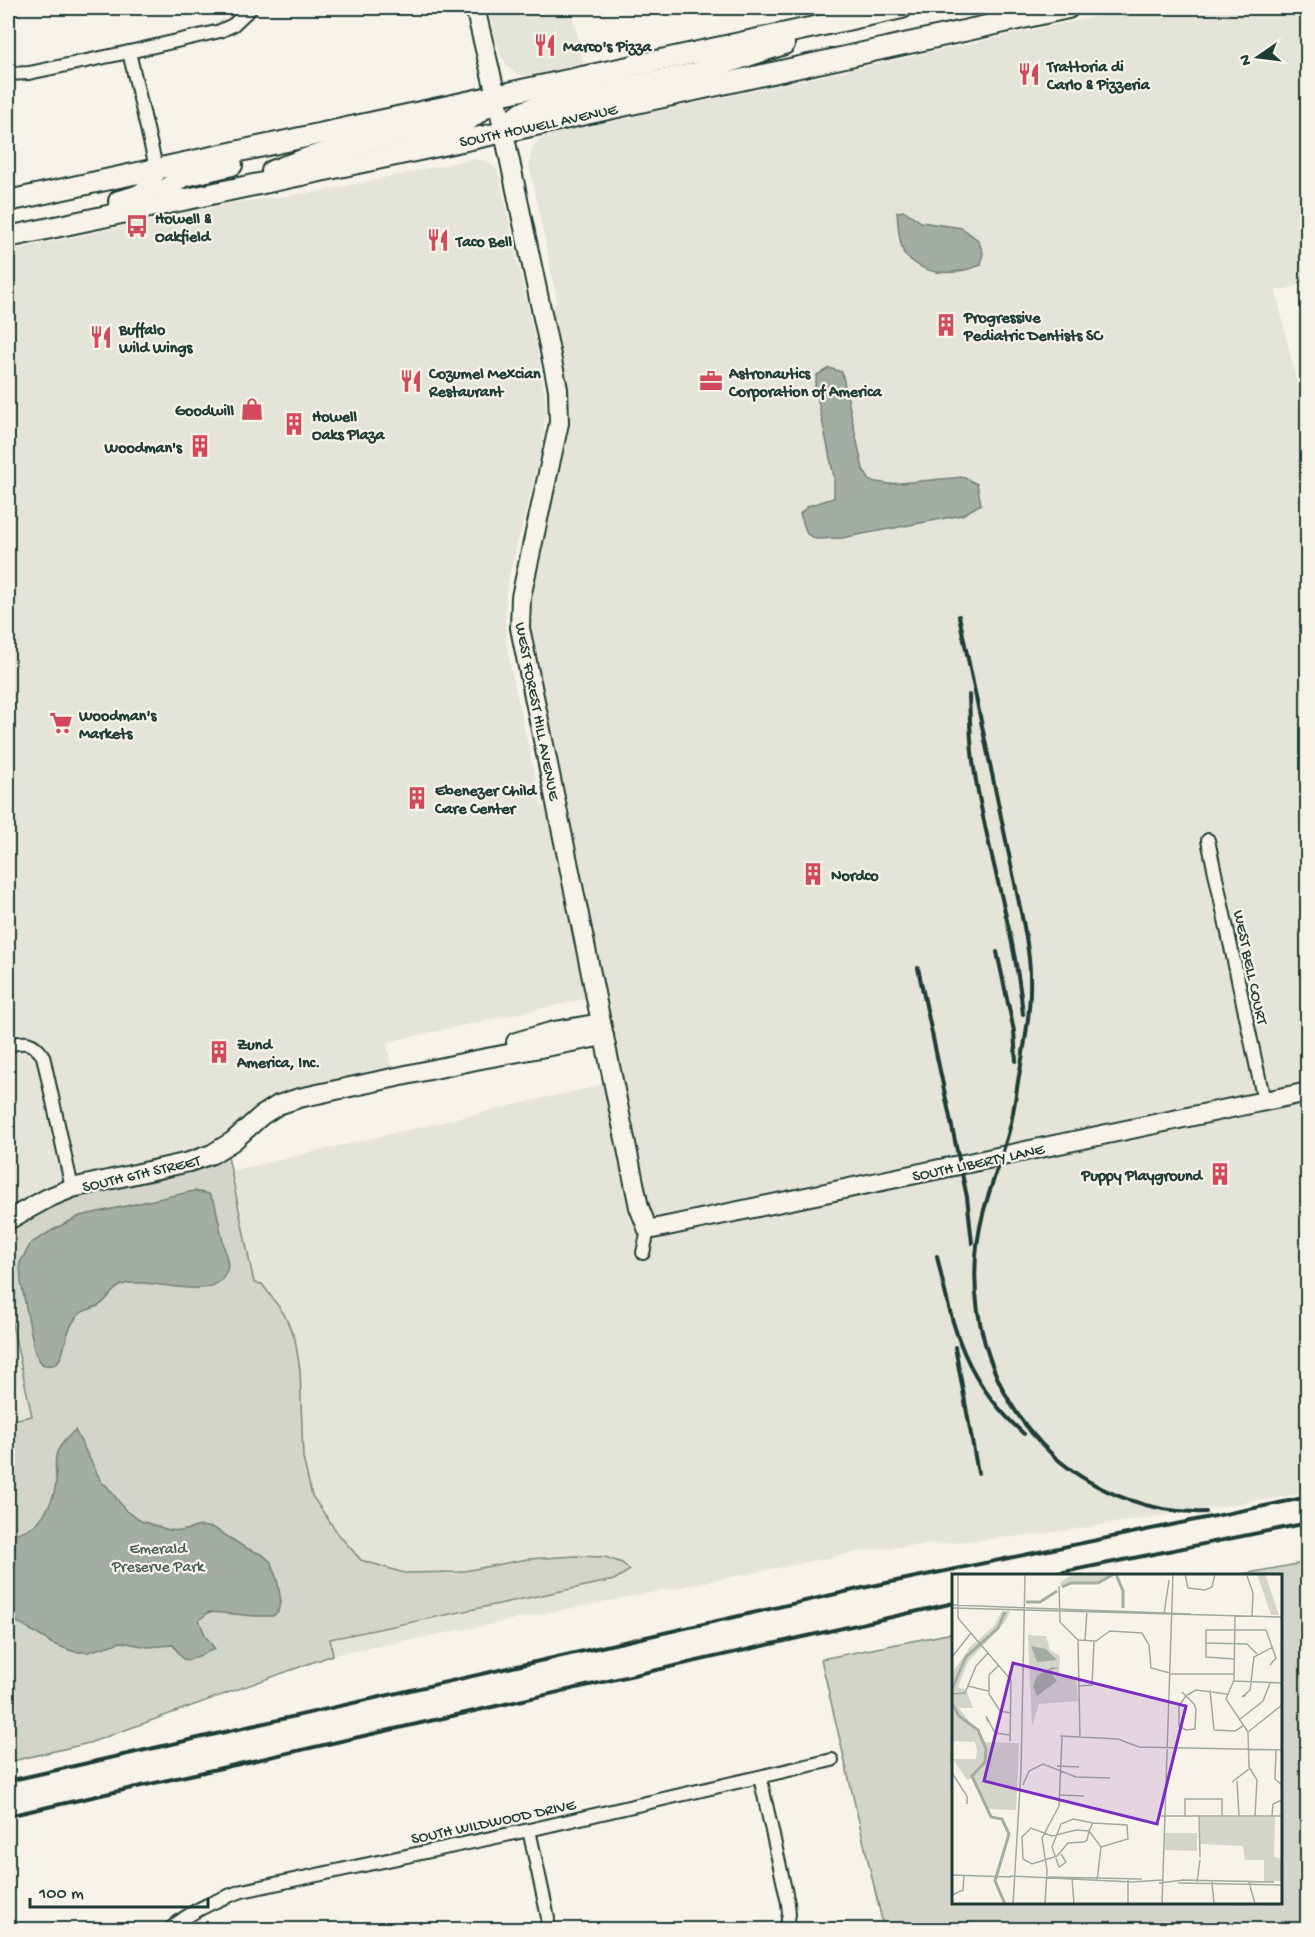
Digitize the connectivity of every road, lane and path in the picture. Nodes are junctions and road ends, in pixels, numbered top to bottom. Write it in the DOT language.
graph roads {
  1 [pos="251,8"];
  2 [pos="475,8"];
  3 [pos="902,8"];
  4 [pos="1068,8"];
  5 [pos="854,18"];
  6 [pos="129,52"];
  7 [pos="8,74"];
  8 [pos="496,95"];
  9 [pos="331,132"];
  10 [pos="504,132"];
  11 [pos="156,168"];
  12 [pos="214,193"];
  13 [pos="8,201"];
  14 [pos="161,204"];
  15 [pos="14,236"];
  16 [pos="1208,840"];
  17 [pos="603,1029"];
  18 [pos="8,1045"];
  19 [pos="1308,1092"];
  20 [pos="1264,1101"];
  21 [pos="72,1188"];
  22 [pos="8,1220"];
  23 [pos="648,1230"];
  24 [pos="643,1252"];
  25 [pos="832,1760"];
  26 [pos="760,1777"];
  27 [pos="529,1830"];
  28 [pos="169,1929"];
  29 [pos="546,1929"];
  30 [pos="786,1929"];
  1 -- 6 [label="street"];
  2 -- 8 [label="street, WEST FOREST HILL AVENUE"];
  3 -- 5 [label="main road"];
  4 -- 10 [label="main road, SOUTH HOWELL AVENUE"];
  5 -- 8 [label="main road"];
  5 -- 10 [label="main road"];
  6 -- 7 [label="street"];
  6 -- 11 [label="street"];
  8 -- 9 [label="main road"];
  8 -- 10 [label="street, WEST FOREST HILL AVENUE"];
  8 -- 12 [label="main road"];
  9 -- 11 [label="main road"];
  9 -- 14 [label="main road"];
  10 -- 12 [label="main road, SOUTH HOWELL AVENUE"];
  10 -- 17 [label="street, WEST FOREST HILL AVENUE"];
  11 -- 13 [label="main road"];
  11 -- 15 [label="main road"];
  12 -- 14 [label="main road, SOUTH HOWELL AVENUE"];
  14 -- 15 [label="main road, SOUTH HOWELL AVENUE"];
  16 -- 20 [label="street, WEST BELL COURT"];
  17 -- 21 [label="street, SOUTH 6TH STREET"];
  17 -- 23 [label="street, WEST FOREST HILL AVENUE"];
  18 -- 21 [label="street"];
  19 -- 20 [label="street, SOUTH LIBERTY LANE"];
  20 -- 23 [label="street, SOUTH LIBERTY LANE"];
  21 -- 22 [label="street, SOUTH 6TH STREET"];
  23 -- 24 [label="street"];
  25 -- 26 [label="street, SOUTH WILDWOOD DRIVE"];
  26 -- 27 [label="street, SOUTH WILDWOOD DRIVE"];
  26 -- 30 [label="street"];
  27 -- 28 [label="street, SOUTH WILDWOOD DRIVE"];
  27 -- 29 [label="street"];
}
